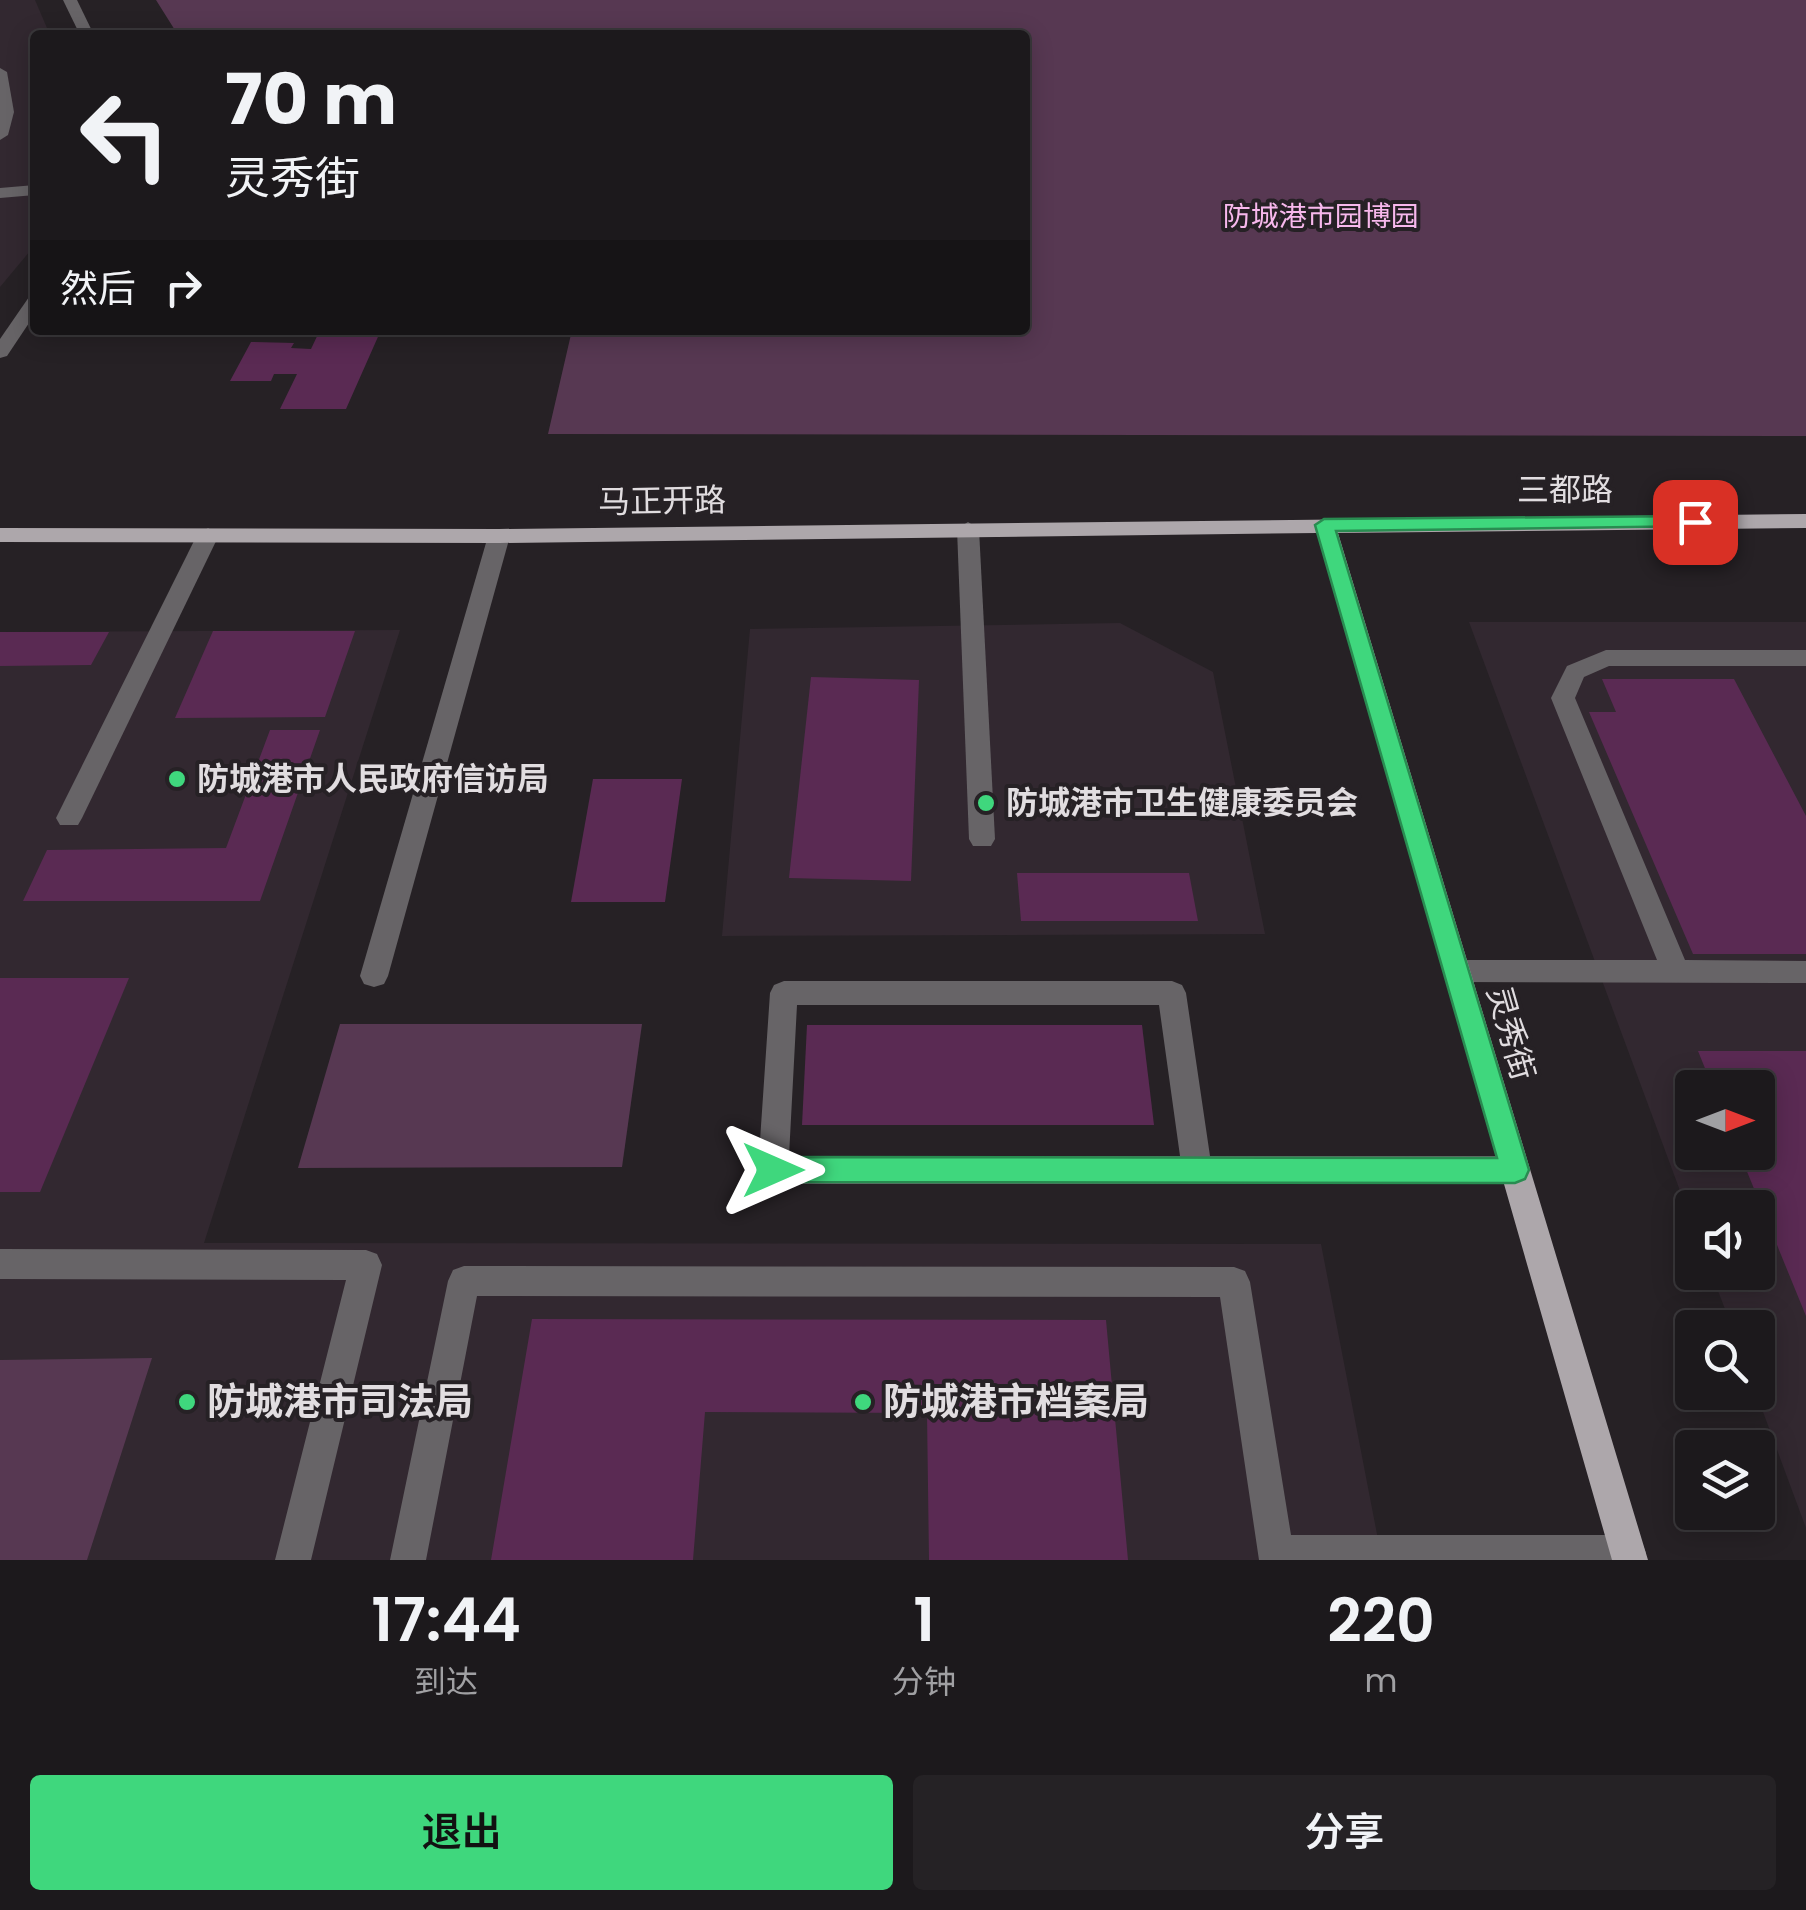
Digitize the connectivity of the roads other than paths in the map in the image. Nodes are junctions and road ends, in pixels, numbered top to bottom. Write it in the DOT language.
graph roads {
  1 [pos="70,0"];
  2 [pos="85,30"];
  3 [pos="0,72"];
  4 [pos="3,112"];
  5 [pos="0,135"];
  6 [pos="30,190"];
  7 [pos="0,193"];
  8 [pos="30,308"];
  9 [pos="0,352"];
  10 [pos="1806,521"];
  11 [pos="1324,525"];
  12 [pos="968,529"];
  13 [pos="0,535"];
  14 [pos="208,535"];
  15 [pos="499,536"];
  16 [pos="1806,658"];
  17 [pos="69,818"];
  18 [pos="982,839"];
  19 [pos="1456,971"];
  20 [pos="1676,972"];
  21 [pos="1806,972"];
  22 [pos="374,976"];
  23 [pos="1198,1170"];
  24 [pos="1515,1170"];
  25 [pos="0,1264"];
  26 [pos="1276,1557"];
  27 [pos="1630,1557"];
  28 [pos="293,1560"];
  29 [pos="408,1560"];
  1 -- 2 [label="street"];
  3 -- 4 [label="street"];
  4 -- 5 [label="street"];
  6 -- 7 [label="street"];
  8 -- 9 [label="street"];
  10 -- 11 [label="main road, 三都路"];
  11 -- 12 [label="main road, 马正开路"];
  11 -- 19 [label="main road, 灵秀街"];
  12 -- 15 [label="main road, 马正开路"];
  12 -- 18 [label="street"];
  13 -- 14 [label="main road, 马正开路"];
  14 -- 15 [label="main road, 马正开路"];
  14 -- 17 [label="street"];
  15 -- 22 [label="street"];
  16 -- 20 [label="street"];
  19 -- 20 [label="street"];
  19 -- 24 [label="main road, 灵秀街"];
  20 -- 21 [label="street"];
  23 -- 23 [label="street"];
  23 -- 24 [label="street"];
  24 -- 27 [label="main road, 灵秀街"];
  25 -- 28 [label="street"];
  26 -- 27 [label="street"];
  26 -- 29 [label="street"];
}
